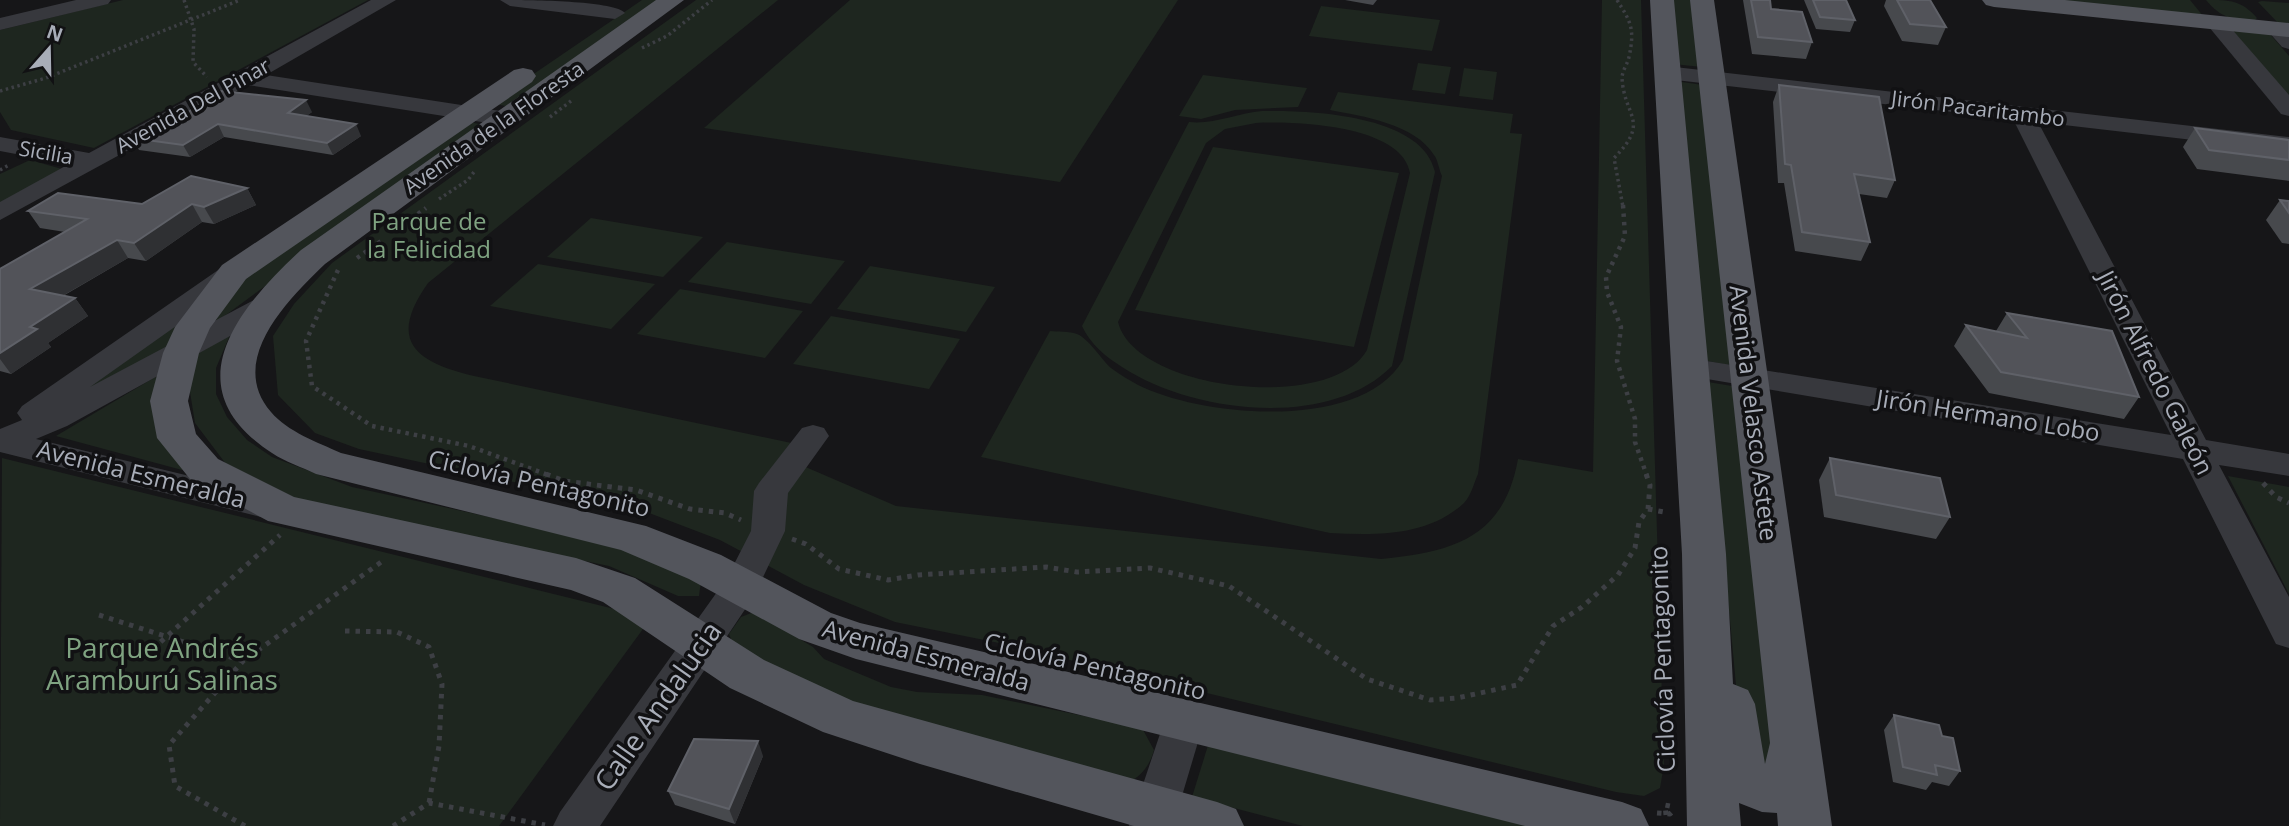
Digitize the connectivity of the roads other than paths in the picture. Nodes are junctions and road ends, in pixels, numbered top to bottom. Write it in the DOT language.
graph roads {
  1 [pos="101,0"];
  2 [pos="386,0"];
  3 [pos="510,0"];
  4 [pos="672,0"];
  5 [pos="1662,0"];
  6 [pos="1702,0"];
  7 [pos="1994,0"];
  8 [pos="2196,0"];
  9 [pos="2248,0"];
  10 [pos="624,7"];
  11 [pos="2217,23"];
  12 [pos="0,24"];
  13 [pos="2285,34"];
  14 [pos="1666,72"];
  15 [pos="1713,78"];
  16 [pos="235,83"];
  17 [pos="2289,109"];
  18 [pos="468,113"];
  19 [pos="2022,114"];
  20 [pos="507,119"];
  21 [pos="0,144"];
  22 [pos="2289,145"];
  23 [pos="93,161"];
  24 [pos="0,212"];
  25 [pos="234,272"];
  26 [pos="262,307"];
  27 [pos="181,353"];
  28 [pos="1688,367"];
  29 [pos="1748,377"];
  30 [pos="813,436"];
  31 [pos="0,441"];
  32 [pos="2195,450"];
  33 [pos="2289,465"];
  34 [pos="293,512"];
  35 [pos="1704,554"];
  36 [pos="741,586"];
  37 [pos="2289,633"];
  38 [pos="699,645"];
  39 [pos="1792,714"];
  40 [pos="1184,722"];
  41 [pos="1154,818"];
  42 [pos="1634,819"];
  43 [pos="575,826"];
  44 [pos="1217,826"];
  45 [pos="1714,826"];
  46 [pos="1805,826"];
  1 -- 12 [label="street"];
  2 -- 16 [label="street, Avenida Del Pinar"];
  3 -- 10 [label="street"];
  4 -- 20 [label="main road, Avenida de la Floresta"];
  5 -- 14 [label="main road"];
  6 -- 15 [label="main road, Avenida Velasco Astete"];
  7 -- 11 [label="main road"];
  8 -- 11 [label="main road"];
  9 -- 13 [label="main road"];
  10 -- 18 [label="main road, Avenida de la Floresta"];
  11 -- 13 [label="main road"];
  11 -- 17 [label="street"];
  14 -- 15 [label="street, Jirón Pacaritambo"];
  14 -- 28 [label="main road"];
  15 -- 19 [label="street, Jirón Pacaritambo"];
  15 -- 29 [label="main road, Avenida Velasco Astete"];
  16 -- 18 [label="street"];
  16 -- 23 [label="street, Avenida Del Pinar"];
  18 -- 20 [label="street"];
  18 -- 25 [label="main road, Avenida de la Floresta"];
  19 -- 22 [label="street, Jirón Pacaritambo"];
  19 -- 32 [label="street, Jirón Alfredo Galeón"];
  20 -- 26 [label="main road, Avenida de la Floresta"];
  21 -- 23 [label="street, Sicilia"];
  23 -- 24 [label="street, Avenida Del Pinar"];
  25 -- 27 [label="main road, Avenida de la Floresta"];
  25 -- 31 [label="street, Avenida de la Floresta"];
  26 -- 27 [label="street, Avenida de la Floresta"];
  26 -- 36 [label="main road, Avenida Esmeralda"];
  27 -- 31 [label="street, Avenida de la Floresta"];
  27 -- 34 [label="main road, Avenida Esmeralda"];
  28 -- 29 [label="street, Jirón Hermano Lobo"];
  28 -- 35 [label="main road"];
  29 -- 32 [label="street, Jirón Hermano Lobo"];
  29 -- 39 [label="main road, Avenida Velasco Astete"];
  30 -- 36 [label="street, Calle Andalucia"];
  31 -- 34 [label="street, Avenida Esmeralda"];
  32 -- 33 [label="street, Jirón Hermano Lobo"];
  32 -- 37 [label="street, Jirón Alfredo Galeón"];
  34 -- 38 [label="main road, Avenida Esmeralda"];
  35 -- 39 [label="main road"];
  35 -- 45 [label="main road"];
  36 -- 38 [label="street, Calle Andalucia"];
  36 -- 40 [label="main road, Avenida Esmeralda"];
  38 -- 41 [label="main road, Avenida Esmeralda"];
  38 -- 43 [label="street, Calle Andalucia"];
  39 -- 46 [label="main road, Avenida Velasco Astete"];
  40 -- 41 [label="street"];
  40 -- 42 [label="main road, Avenida Esmeralda"];
  41 -- 44 [label="main road, Avenida Esmeralda"];
}
